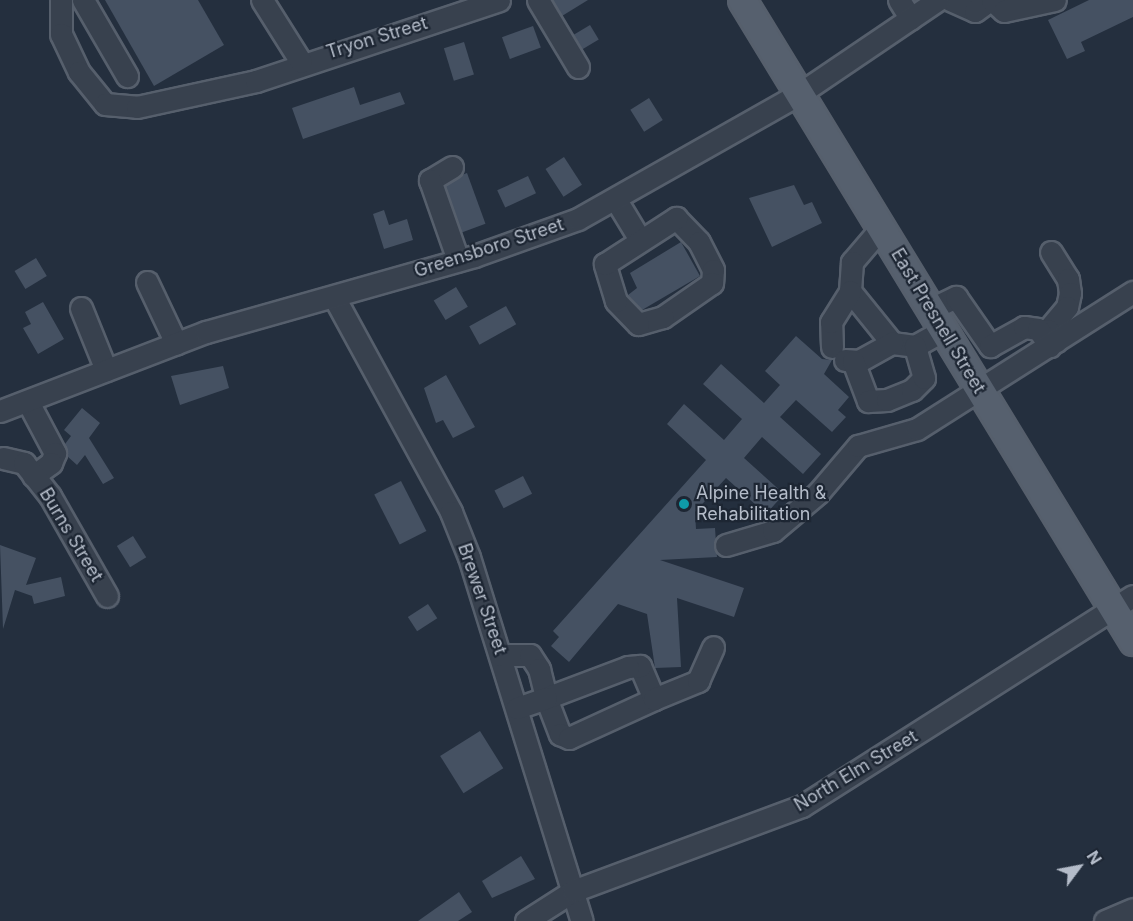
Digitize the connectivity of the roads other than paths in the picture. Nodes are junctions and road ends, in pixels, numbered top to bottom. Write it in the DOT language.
graph roads {
  1 [pos="61,0"];
  2 [pos="83,0"];
  3 [pos="262,0"];
  4 [pos="499,0"];
  5 [pos="538,0"];
  6 [pos="742,0"];
  7 [pos="899,0"];
  8 [pos="938,0"];
  9 [pos="950,0"];
  10 [pos="991,0"];
  11 [pos="1055,0"];
  12 [pos="911,19"];
  13 [pos="301,62"];
  14 [pos="578,67"];
  15 [pos="127,76"];
  16 [pos="799,94"];
  17 [pos="452,167"];
  18 [pos="622,197"];
  19 [pos="881,228"];
  20 [pos="646,234"];
  21 [pos="1051,252"];
  22 [pos="458,260"];
  23 [pos="147,282"];
  24 [pos="850,283"];
  25 [pos="1133,292"];
  26 [pos="334,297"];
  27 [pos="81,308"];
  28 [pos="928,332"];
  29 [pos="987,340"];
  30 [pos="176,343"];
  31 [pos="1053,343"];
  32 [pos="892,344"];
  33 [pos="843,356"];
  34 [pos="960,357"];
  35 [pos="106,370"];
  36 [pos="981,390"];
  37 [pos="28,402"];
  38 [pos="0,411"];
  39 [pos="1,458"];
  40 [pos="33,476"];
  41 [pos="726,545"];
  42 [pos="107,596"];
  43 [pos="1123,602"];
  44 [pos="1133,641"];
  45 [pos="713,647"];
  46 [pos="501,655"];
  47 [pos="546,698"];
  48 [pos="654,699"];
  49 [pos="517,708"];
  50 [pos="573,891"];
  51 [pos="1133,909"];
  52 [pos="526,921"];
  53 [pos="582,921"];
  54 [pos="1106,921"];
  1 -- 13 [label="street, Tryon Street"];
  2 -- 15 [label="street"];
  3 -- 13 [label="street"];
  4 -- 13 [label="street, Tryon Street"];
  5 -- 14 [label="street"];
  6 -- 16 [label="main road, East Presnell Street"];
  7 -- 12 [label="street"];
  8 -- 12 [label="street, Greensboro Street"];
  9 -- 10 [label="street"];
  10 -- 11 [label="street"];
  12 -- 16 [label="street, Greensboro Street"];
  16 -- 18 [label="street, Greensboro Street"];
  16 -- 19 [label="main road, East Presnell Street"];
  17 -- 22 [label="street"];
  18 -- 20 [label="street"];
  18 -- 22 [label="street, Greensboro Street"];
  19 -- 24 [label="street"];
  19 -- 28 [label="main road, East Presnell Street"];
  20 -- 20 [label="street"];
  21 -- 31 [label="street"];
  22 -- 26 [label="street, Greensboro Street"];
  23 -- 30 [label="street"];
  24 -- 32 [label="street"];
  24 -- 33 [label="street"];
  25 -- 31 [label="street"];
  26 -- 30 [label="street, Greensboro Street"];
  26 -- 46 [label="street, Brewer Street"];
  27 -- 35 [label="street"];
  28 -- 29 [label="street"];
  28 -- 32 [label="street"];
  28 -- 33 [label="street"];
  28 -- 34 [label="main road, East Presnell Street"];
  29 -- 31 [label="street"];
  29 -- 34 [label="street"];
  30 -- 35 [label="street, Greensboro Street"];
  31 -- 36 [label="street"];
  32 -- 33 [label="street"];
  34 -- 36 [label="main road, East Presnell Street"];
  35 -- 37 [label="street, Greensboro Street"];
  36 -- 41 [label="street"];
  36 -- 43 [label="main road, East Presnell Street"];
  37 -- 38 [label="street, Greensboro Street"];
  37 -- 40 [label="street"];
  39 -- 40 [label="street, Burns Street"];
  40 -- 42 [label="street, Burns Street"];
  43 -- 44 [label="main road, East Presnell Street"];
  43 -- 50 [label="street, North Elm Street"];
  45 -- 48 [label="street"];
  46 -- 47 [label="street"];
  46 -- 49 [label="street, Brewer Street"];
  47 -- 48 [label="street"];
  47 -- 48 [label="street"];
  47 -- 49 [label="street"];
  49 -- 50 [label="street, Brewer Street"];
  50 -- 52 [label="street, North Elm Street"];
  50 -- 53 [label="street, Brewer Street"];
  51 -- 54 [label="street"];
}
